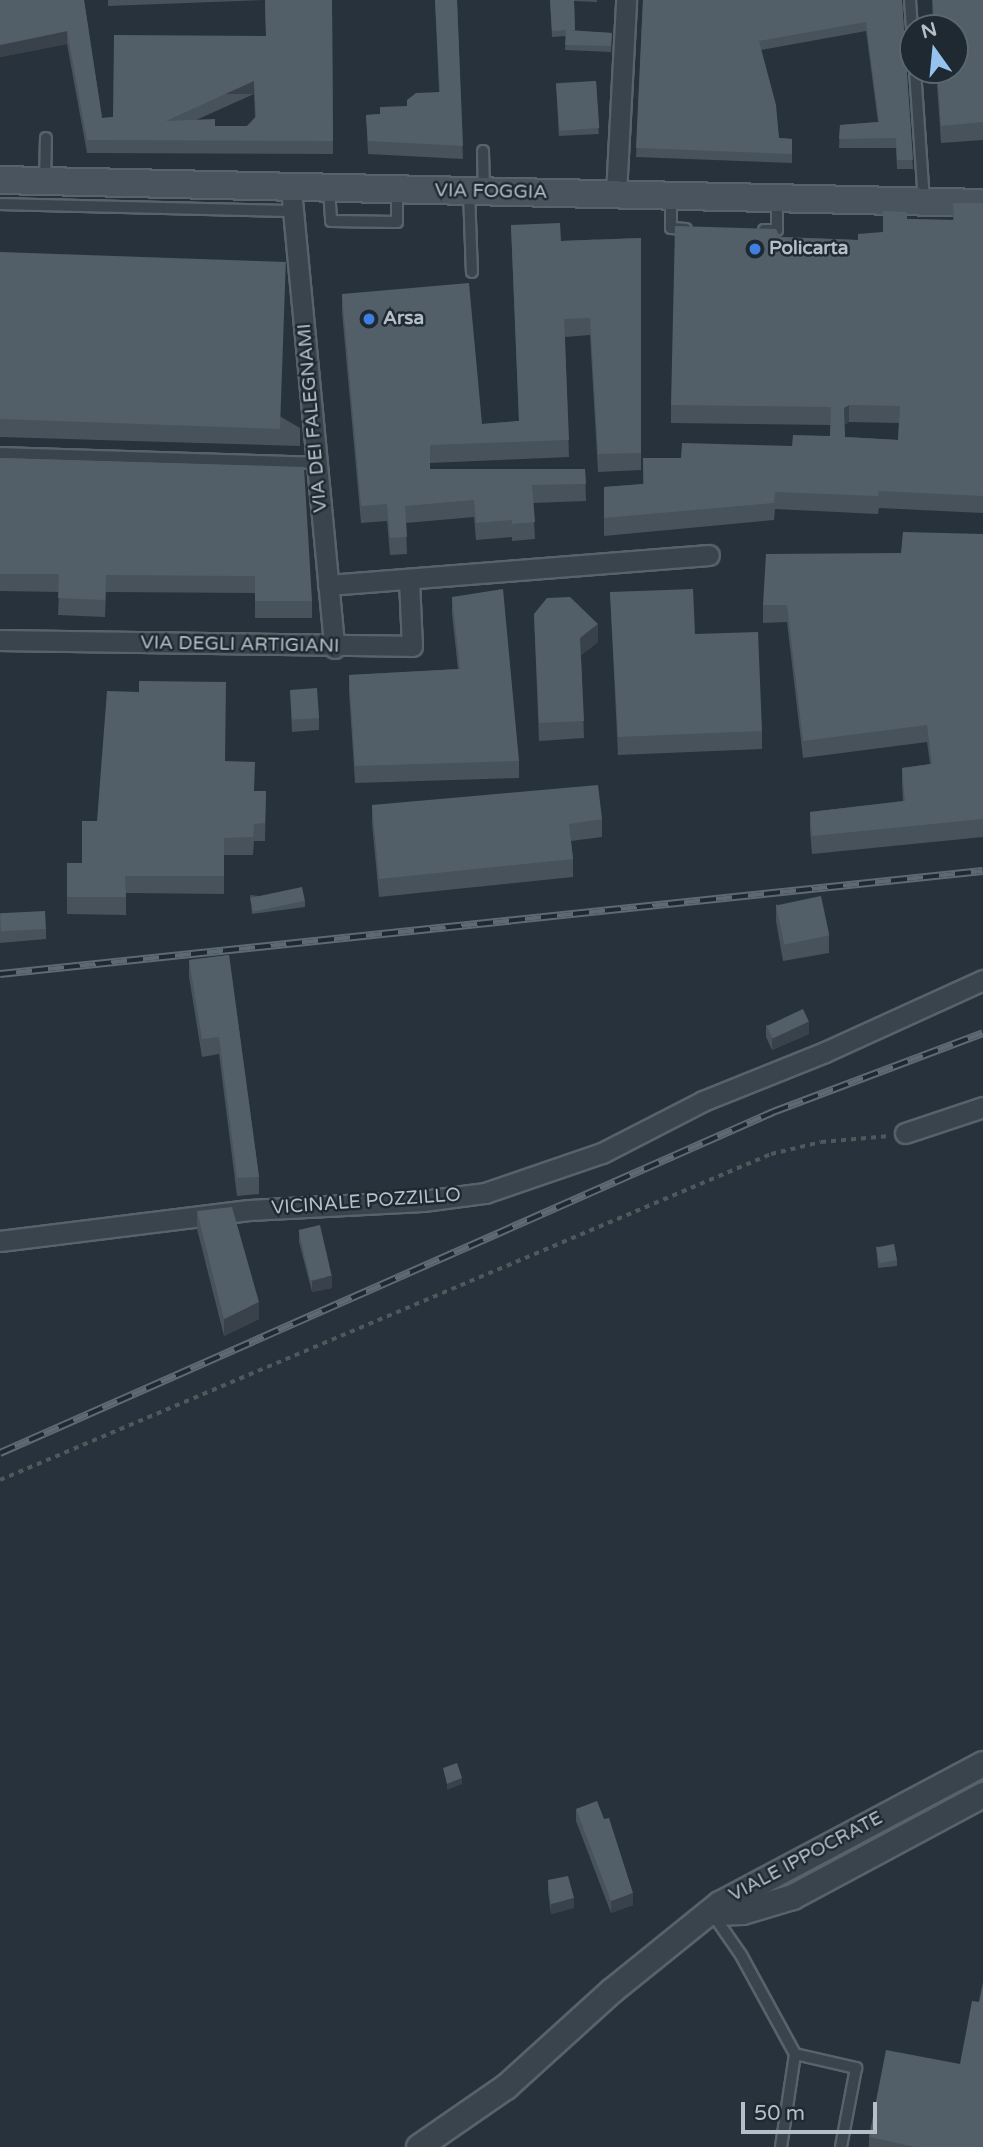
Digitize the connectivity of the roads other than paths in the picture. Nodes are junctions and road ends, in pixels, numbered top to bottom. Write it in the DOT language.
graph roads {
  1 [pos="626,0"];
  2 [pos="916,84"];
  3 [pos="46,138"];
  4 [pos="483,151"];
  5 [pos="0,180"];
  6 [pos="46,181"];
  7 [pos="477,192"];
  8 [pos="616,194"];
  9 [pos="671,195"];
  10 [pos="777,198"];
  11 [pos="292,200"];
  12 [pos="924,201"];
  13 [pos="983,203"];
  14 [pos="0,204"];
  15 [pos="698,229"];
  16 [pos="751,230"];
  17 [pos="472,272"];
  18 [pos="0,453"];
  19 [pos="317,463"];
  20 [pos="709,555"];
  21 [pos="410,579"];
  22 [pos="328,585"];
  23 [pos="0,640"];
  24 [pos="334,648"];
  25 [pos="983,979"];
  26 [pos="983,1107"];
  27 [pos="905,1133"];
  28 [pos="0,1241"];
  29 [pos="983,1763"];
  30 [pos="983,1795"];
  31 [pos="711,1913"];
  32 [pos="795,2054"];
  33 [pos="419,2147"];
  34 [pos="781,2147"];
  35 [pos="841,2147"];
  1 -- 8 [label="street"];
  2 -- 12 [label="lane"];
  3 -- 6 [label="lane"];
  4 -- 7 [label="lane"];
  5 -- 6 [label="main road, VIA FOGGIA"];
  6 -- 11 [label="main road, VIA FOGGIA"];
  7 -- 8 [label="main road, VIA FOGGIA"];
  7 -- 11 [label="main road, VIA FOGGIA"];
  7 -- 17 [label="lane"];
  8 -- 9 [label="main road, VIA FOGGIA"];
  9 -- 10 [label="main road, VIA FOGGIA"];
  9 -- 15 [label="lane"];
  10 -- 12 [label="main road, VIA FOGGIA"];
  10 -- 16 [label="lane"];
  11 -- 14 [label="lane"];
  11 -- 19 [label="street, VIA DEI FALEGNAMI"];
  12 -- 13 [label="main road, VIA FOGGIA"];
  18 -- 19 [label="lane"];
  19 -- 22 [label="street, VIA DEI FALEGNAMI"];
  20 -- 21 [label="street"];
  21 -- 22 [label="street"];
  21 -- 24 [label="street, VIA DEGLI ARTIGIANI"];
  22 -- 24 [label="street, VIA DEI FALEGNAMI"];
  23 -- 24 [label="street, VIA DEGLI ARTIGIANI"];
  25 -- 28 [label="street, VICINALE POZZILLO"];
  26 -- 27 [label="street"];
  29 -- 31 [label="street, VIALE IPPOCRATE"];
  30 -- 31 [label="street, VIALE IPPOCRATE"];
  31 -- 32 [label="lane"];
  31 -- 33 [label="street"];
  32 -- 34 [label="lane"];
  32 -- 35 [label="lane"];
}
